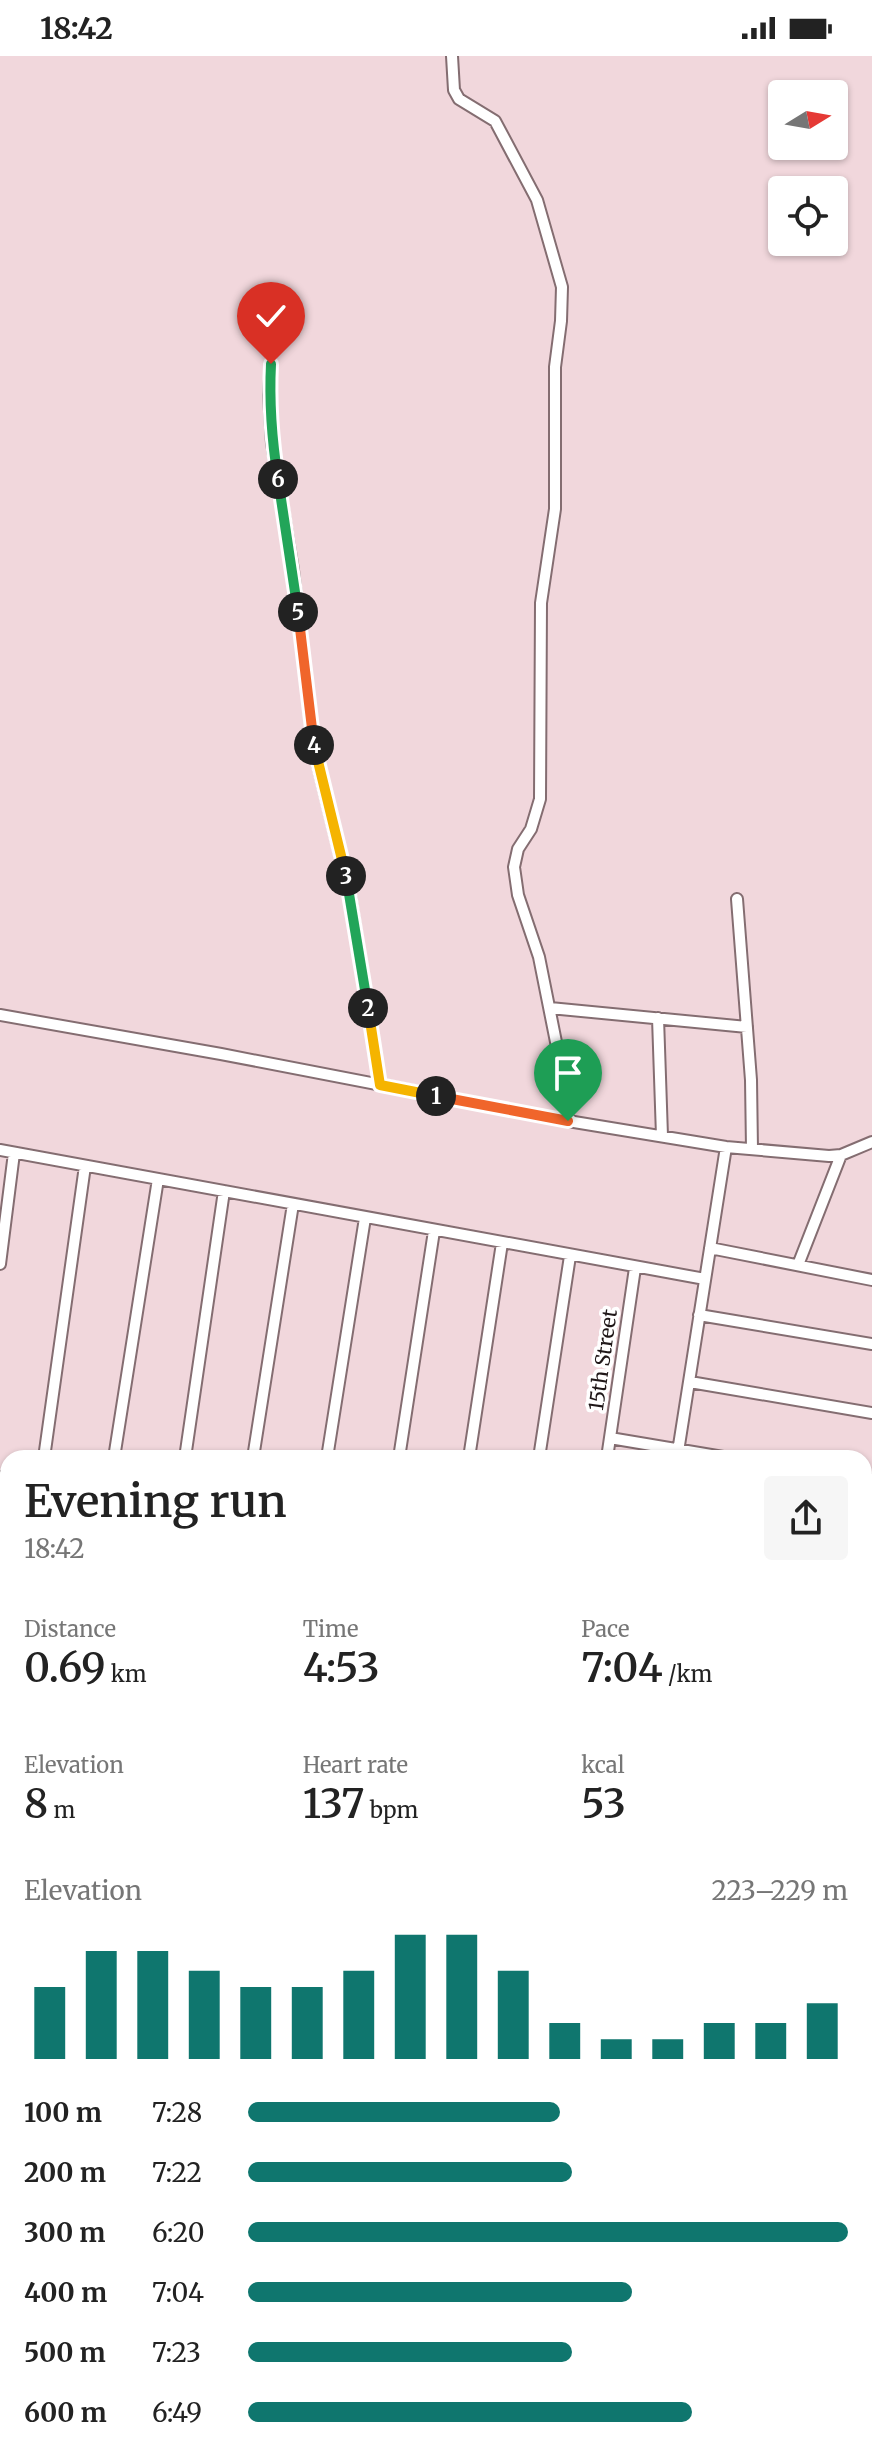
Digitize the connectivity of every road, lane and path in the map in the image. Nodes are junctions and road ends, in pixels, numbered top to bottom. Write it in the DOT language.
graph roads {
  1 [pos="452,56"];
  2 [pos="271,364"];
  3 [pos="737,899"];
  4 [pos="550,1008"];
  5 [pos="0,1015"];
  6 [pos="658,1018"];
  7 [pos="747,1027"];
  8 [pos="380,1085"];
  9 [pos="568,1121"];
  10 [pos="662,1136"];
  11 [pos="872,1142"];
  12 [pos="726,1147"];
  13 [pos="752,1149"];
  14 [pos="0,1150"];
  15 [pos="14,1153"];
  16 [pos="841,1155"];
  17 [pos="85,1166"];
  18 [pos="158,1179"];
  19 [pos="224,1191"];
  20 [pos="293,1204"];
  21 [pos="365,1218"];
  22 [pos="434,1231"];
  23 [pos="502,1243"];
  24 [pos="710,1248"];
  25 [pos="570,1256"];
  26 [pos="0,1264"];
  27 [pos="798,1265"];
  28 [pos="635,1268"];
  29 [pos="871,1277"];
  30 [pos="705,1279"];
  31 [pos="699,1315"];
  32 [pos="872,1344"];
  33 [pos="690,1382"];
  34 [pos="872,1413"];
  35 [pos="610,1438"];
  36 [pos="45,1450"];
  37 [pos="115,1450"];
  38 [pos="186,1450"];
  39 [pos="254,1450"];
  40 [pos="328,1450"];
  41 [pos="400,1450"];
  42 [pos="470,1450"];
  43 [pos="540,1450"];
  44 [pos="608,1450"];
  45 [pos="661,1450"];
  46 [pos="679,1450"];
  1 -- 4 [label="street"];
  2 -- 8 [label="street"];
  3 -- 7 [label="street"];
  4 -- 6 [label="street"];
  4 -- 9 [label="street"];
  5 -- 8 [label="street"];
  6 -- 7 [label="street"];
  6 -- 10 [label="street"];
  7 -- 13 [label="street"];
  8 -- 9 [label="street"];
  9 -- 10 [label="street"];
  10 -- 12 [label="street"];
  11 -- 16 [label="street"];
  12 -- 13 [label="street"];
  12 -- 24 [label="street"];
  13 -- 16 [label="street"];
  14 -- 15 [label="street"];
  15 -- 17 [label="street"];
  15 -- 26 [label="street"];
  16 -- 27 [label="street"];
  17 -- 18 [label="street"];
  17 -- 36 [label="street"];
  18 -- 19 [label="street"];
  18 -- 37 [label="street"];
  19 -- 20 [label="street"];
  19 -- 38 [label="street"];
  20 -- 21 [label="street"];
  20 -- 39 [label="street"];
  21 -- 22 [label="street"];
  21 -- 40 [label="street"];
  22 -- 23 [label="street"];
  22 -- 41 [label="street"];
  23 -- 25 [label="street"];
  23 -- 42 [label="street"];
  24 -- 27 [label="street"];
  24 -- 30 [label="street"];
  25 -- 28 [label="street"];
  25 -- 43 [label="street"];
  27 -- 29 [label="street"];
  28 -- 30 [label="street"];
  28 -- 35 [label="street, 15th Street"];
  30 -- 31 [label="street"];
  31 -- 32 [label="street"];
  31 -- 33 [label="street"];
  33 -- 34 [label="street"];
  33 -- 46 [label="street"];
  35 -- 44 [label="street, 15th Street"];
  35 -- 45 [label="street"];
}
